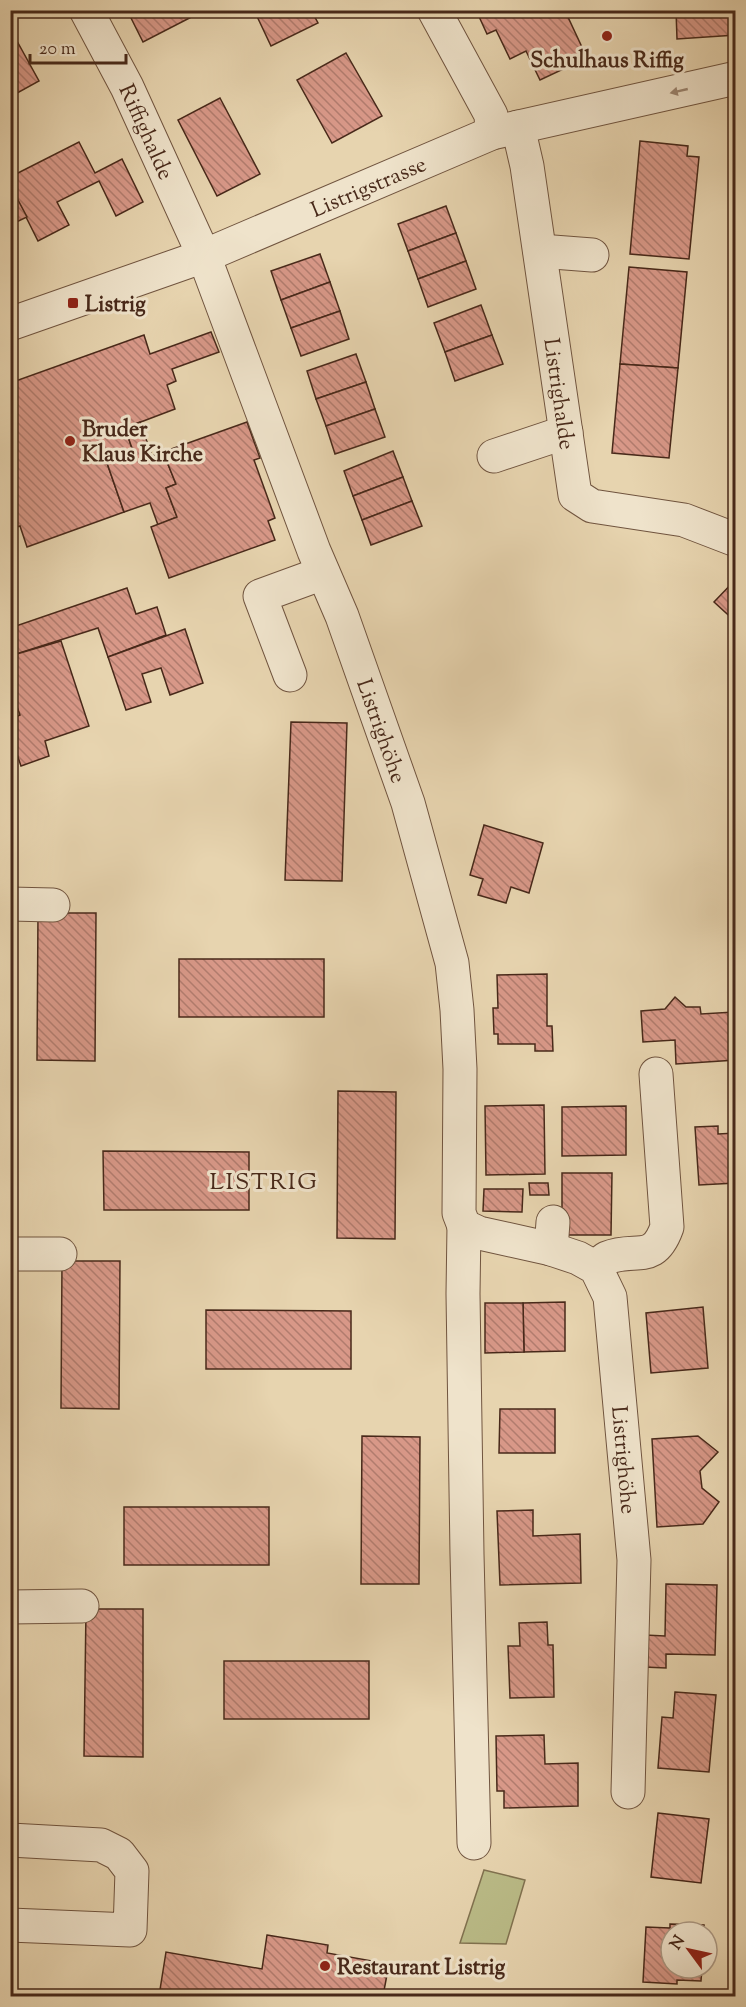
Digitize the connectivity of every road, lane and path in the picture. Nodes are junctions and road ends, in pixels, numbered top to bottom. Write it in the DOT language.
graph roads {
  1 [pos="86,10"];
  2 [pos="434,10"];
  3 [pos="735,78"];
  4 [pos="505,130"];
  5 [pos="540,251"];
  6 [pos="592,255"];
  7 [pos="204,256"];
  8 [pos="10,324"];
  9 [pos="566,432"];
  10 [pos="494,456"];
  11 [pos="735,540"];
  12 [pos="323,573"];
  13 [pos="290,675"];
  14 [pos="10,904"];
  15 [pos="53,905"];
  16 [pos="656,1074"];
  17 [pos="464,1226"];
  18 [pos="10,1254"];
  19 [pos="60,1254"];
  20 [pos="596,1268"];
  21 [pos="10,1606"];
  22 [pos="82,1606"];
  23 [pos="628,1792"];
  24 [pos="10,1840"];
  25 [pos="474,1843"];
  26 [pos="10,1925"];
  1 -- 7 [label="street, Riffighalde"];
  2 -- 4 [label="street, Listrighalde"];
  3 -- 4 [label="street, Listrigstrasse, one-way"];
  4 -- 5 [label="street, Listrighalde"];
  4 -- 7 [label="street, Listrigstrasse"];
  5 -- 6 [label="street"];
  5 -- 9 [label="street, Listrighalde"];
  7 -- 8 [label="street, Listrigstrasse"];
  7 -- 12 [label="street, Listrighöhe"];
  9 -- 10 [label="street"];
  9 -- 11 [label="street, Listrighalde"];
  12 -- 13 [label="street"];
  12 -- 17 [label="street, Listrighöhe"];
  14 -- 15 [label="street"];
  16 -- 20 [label="street"];
  17 -- 20 [label="street"];
  17 -- 25 [label="street, Listrighöhe"];
  18 -- 19 [label="street"];
  20 -- 23 [label="street, Listrighöhe"];
  21 -- 22 [label="street"];
  24 -- 26 [label="street"];
}
